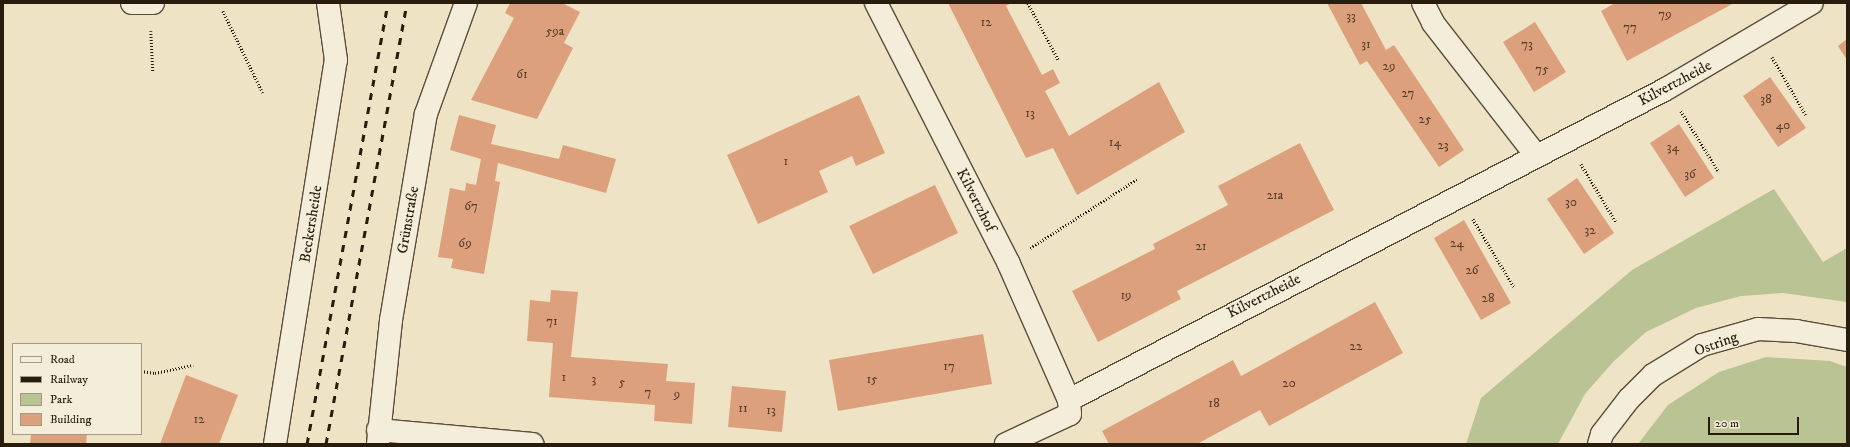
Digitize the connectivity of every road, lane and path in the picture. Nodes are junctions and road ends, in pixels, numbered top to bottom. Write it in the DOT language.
graph roads {
  1 [pos="132,3"];
  2 [pos="153,3"];
  3 [pos="328,3"];
  4 [pos="466,3"];
  5 [pos="876,3"];
  6 [pos="1028,3"];
  7 [pos="1423,3"];
  8 [pos="1812,3"];
  9 [pos="223,11"];
  10 [pos="150,28"];
  11 [pos="1771,55"];
  12 [pos="1058,59"];
  13 [pos="153,72"];
  14 [pos="263,93"];
  15 [pos="1677,104"];
  16 [pos="1806,115"];
  17 [pos="1535,154"];
  18 [pos="1577,158"];
  19 [pos="1719,172"];
  20 [pos="1137,179"];
  21 [pos="1470,214"];
  22 [pos="1616,222"];
  23 [pos="1008,262"];
  24 [pos="1514,287"];
  25 [pos="1847,340"];
  26 [pos="193,365"];
  27 [pos="142,371"];
  28 [pos="1069,400"];
  29 [pos="378,437"];
  30 [pos="275,444"];
  31 [pos="532,444"];
  32 [pos="1006,444"];
  33 [pos="1599,444"];
  1 -- 2 [label="street"];
  3 -- 30 [label="street, Beckersheide"];
  4 -- 29 [label="street, Grünstraße"];
  5 -- 23 [label="street, Kilvertzhof"];
  6 -- 12 [label="path"];
  7 -- 17 [label="street"];
  8 -- 17 [label="street, Kilvertzheide"];
  9 -- 14 [label="path"];
  10 -- 13 [label="path"];
  11 -- 16 [label="path"];
  15 -- 19 [label="path"];
  17 -- 28 [label="street, Kilvertzheide"];
  18 -- 22 [label="path"];
  20 -- 23 [label="path"];
  21 -- 24 [label="path"];
  23 -- 28 [label="street, Kilvertzhof"];
  25 -- 33 [label="street, Ostring"];
  26 -- 27 [label="path"];
  28 -- 32 [label="street"];
  29 -- 31 [label="street"];
}
